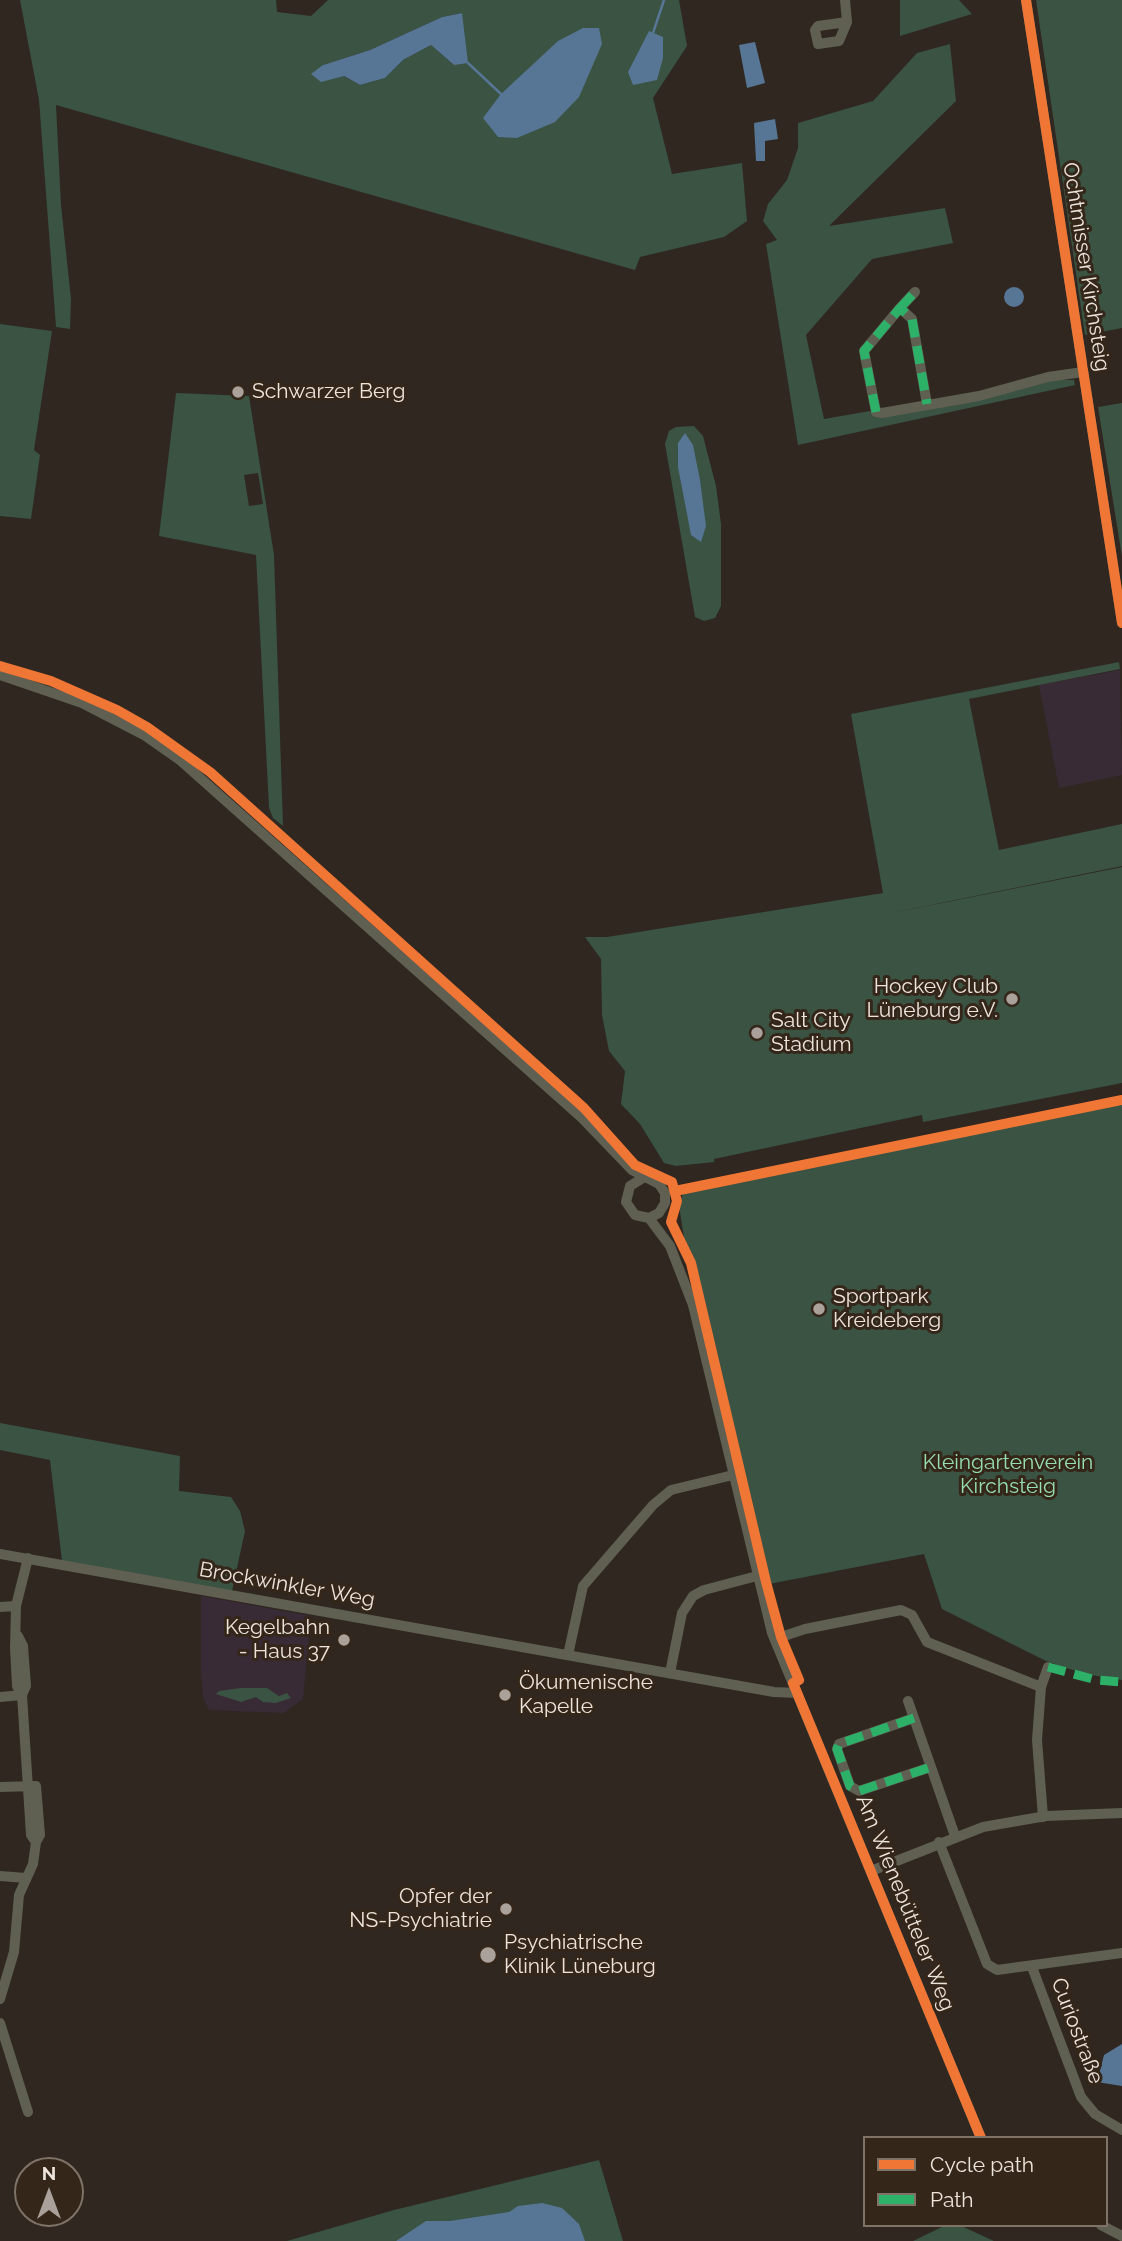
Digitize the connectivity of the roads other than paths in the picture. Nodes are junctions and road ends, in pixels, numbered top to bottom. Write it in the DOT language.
graph roads {
  1 [pos="845,0"];
  2 [pos="1026,0"];
  3 [pos="847,22"];
  4 [pos="915,292"];
  5 [pos="900,308"];
  6 [pos="1083,372"];
  7 [pos="927,404"];
  8 [pos="1122,623"];
  9 [pos="0,675"];
  10 [pos="617,1155"];
  11 [pos="643,1178"];
  12 [pos="630,1186"];
  13 [pos="662,1210"];
  14 [pos="649,1218"];
  15 [pos="670,1246"];
  16 [pos="733,1475"];
  17 [pos="0,1553"];
  18 [pos="28,1558"];
  19 [pos="757,1576"];
  20 [pos="16,1606"];
  21 [pos="0,1607"];
  22 [pos="775,1639"];
  23 [pos="568,1655"];
  24 [pos="1048,1667"];
  25 [pos="670,1673"];
  26 [pos="1041,1687"];
  27 [pos="797,1692"];
  28 [pos="22,1695"];
  29 [pos="0,1697"];
  30 [pos="908,1701"];
  31 [pos="914,1718"];
  32 [pos="931,1767"];
  33 [pos="27,1785"];
  34 [pos="0,1787"];
  35 [pos="1122,1813"];
  36 [pos="1043,1817"];
  37 [pos="956,1836"];
  38 [pos="939,1843"];
  39 [pos="871,1871"];
  40 [pos="0,1876"];
  41 [pos="26,1878"];
  42 [pos="1122,1953"];
  43 [pos="1032,1967"];
  44 [pos="0,1999"];
  45 [pos="0,2024"];
  46 [pos="28,2112"];
  47 [pos="1122,2130"];
  48 [pos="980,2136"];
  49 [pos="1105,2227"];
  50 [pos="1122,2235"];
  1 -- 3 [label="street"];
  2 -- 6 [label="street, Ochtmisser Kirchsteig"];
  4 -- 5 [label="street"];
  5 -- 7 [label="street"];
  5 -- 7 [label="street"];
  6 -- 7 [label="street"];
  6 -- 8 [label="street, Ochtmisser Kirchsteig"];
  9 -- 10 [label="street, Am Wienebütteler Weg"];
  10 -- 11 [label="street, Am Wienebütteler Weg"];
  10 -- 12 [label="street, Am Wienebütteler Weg"];
  11 -- 12 [label="street"];
  11 -- 13 [label="street, Am Wienebütteler Weg"];
  12 -- 14 [label="street, Am Wienebütteler Weg"];
  13 -- 14 [label="street"];
  13 -- 15 [label="street, Am Wienebütteler Weg"];
  14 -- 15 [label="street, Am Wienebütteler Weg"];
  15 -- 16 [label="street, Am Wienebütteler Weg"];
  16 -- 19 [label="street, Am Wienebütteler Weg"];
  16 -- 23 [label="street"];
  17 -- 18 [label="street, Brockwinkler Weg"];
  18 -- 20 [label="street"];
  18 -- 23 [label="street, Brockwinkler Weg"];
  19 -- 22 [label="street, Am Wienebütteler Weg"];
  19 -- 25 [label="street"];
  20 -- 21 [label="street"];
  20 -- 28 [label="street"];
  22 -- 26 [label="street"];
  22 -- 27 [label="street, Am Wienebütteler Weg"];
  23 -- 25 [label="street, Brockwinkler Weg"];
  24 -- 26 [label="street"];
  25 -- 27 [label="street, Brockwinkler Weg"];
  26 -- 36 [label="street"];
  27 -- 39 [label="street, Am Wienebütteler Weg"];
  28 -- 29 [label="street"];
  28 -- 33 [label="street"];
  30 -- 31 [label="street"];
  31 -- 32 [label="street"];
  31 -- 32 [label="street"];
  32 -- 37 [label="street"];
  33 -- 34 [label="street"];
  33 -- 41 [label="street"];
  35 -- 36 [label="street"];
  36 -- 37 [label="street"];
  37 -- 38 [label="street"];
  38 -- 39 [label="street"];
  38 -- 43 [label="street"];
  39 -- 48 [label="street, Am Wienebütteler Weg"];
  40 -- 41 [label="street"];
  41 -- 44 [label="street"];
  42 -- 43 [label="street"];
  43 -- 47 [label="street, Curiostraße"];
  45 -- 46 [label="street"];
  49 -- 50 [label="street"];
}
